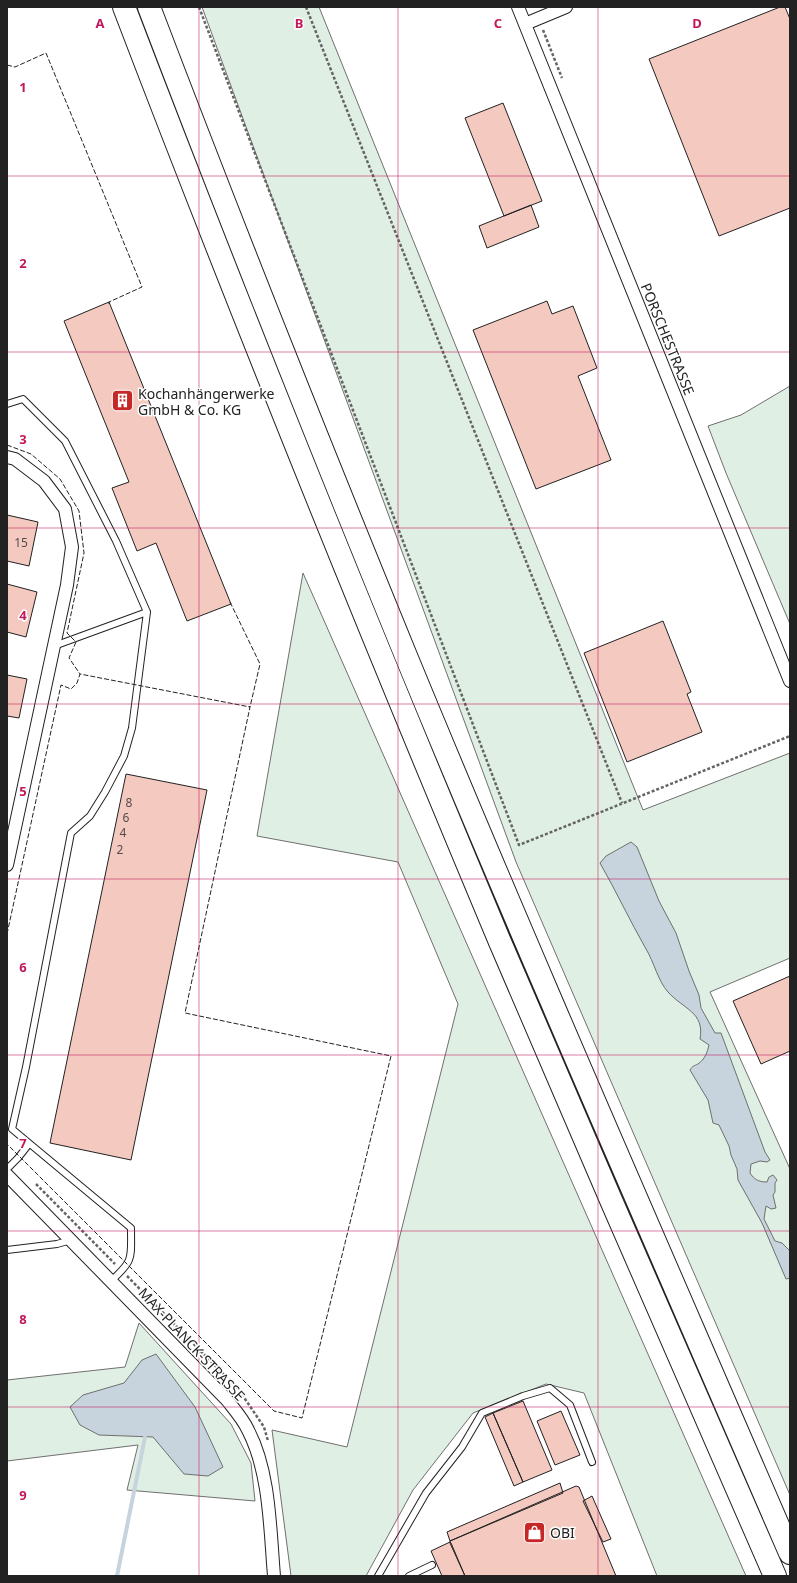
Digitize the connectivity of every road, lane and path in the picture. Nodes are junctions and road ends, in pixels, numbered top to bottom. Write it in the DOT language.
graph roads {
  1 [pos="124,7"];
  2 [pos="149,7"];
  3 [pos="199,7"];
  4 [pos="306,7"];
  5 [pos="518,7"];
  6 [pos="566,7"];
  7 [pos="525,24"];
  8 [pos="7,404"];
  9 [pos="7,457"];
  10 [pos="147,612"];
  11 [pos="54,646"];
  12 [pos="790,681"];
  13 [pos="790,736"];
  14 [pos="622,803"];
  15 [pos="7,865"];
  16 [pos="29,1144"];
  17 [pos="7,1169"];
  18 [pos="7,1175"];
  19 [pos="71,1240"];
  20 [pos="7,1250"];
  21 [pos="111,1281"];
  22 [pos="592,1462"];
  23 [pos="790,1552"];
  24 [pos="432,1565"];
  25 [pos="274,1576"];
  26 [pos="378,1576"];
  27 [pos="409,1576"];
  28 [pos="775,1576"];
  1 -- 28 [label="highway"];
  2 -- 23 [label="highway"];
  3 -- 14 [label="path"];
  4 -- 14 [label="path"];
  5 -- 7 [label="street, PORSCHESTRASSE"];
  6 -- 7 [label="street"];
  7 -- 12 [label="street, PORSCHESTRASSE"];
  8 -- 10 [label="lane"];
  9 -- 11 [label="street"];
  10 -- 11 [label="lane"];
  10 -- 16 [label="lane"];
  11 -- 15 [label="street"];
  13 -- 14 [label="path"];
  16 -- 17 [label="lane"];
  16 -- 21 [label="lane"];
  18 -- 19 [label="street, MAX-PLANCK-STRASSE"];
  19 -- 20 [label="lane"];
  19 -- 21 [label="street, MAX-PLANCK-STRASSE"];
  21 -- 25 [label="street, MAX-PLANCK-STRASSE"];
  22 -- 26 [label="lane"];
  24 -- 27 [label="lane"];
}
